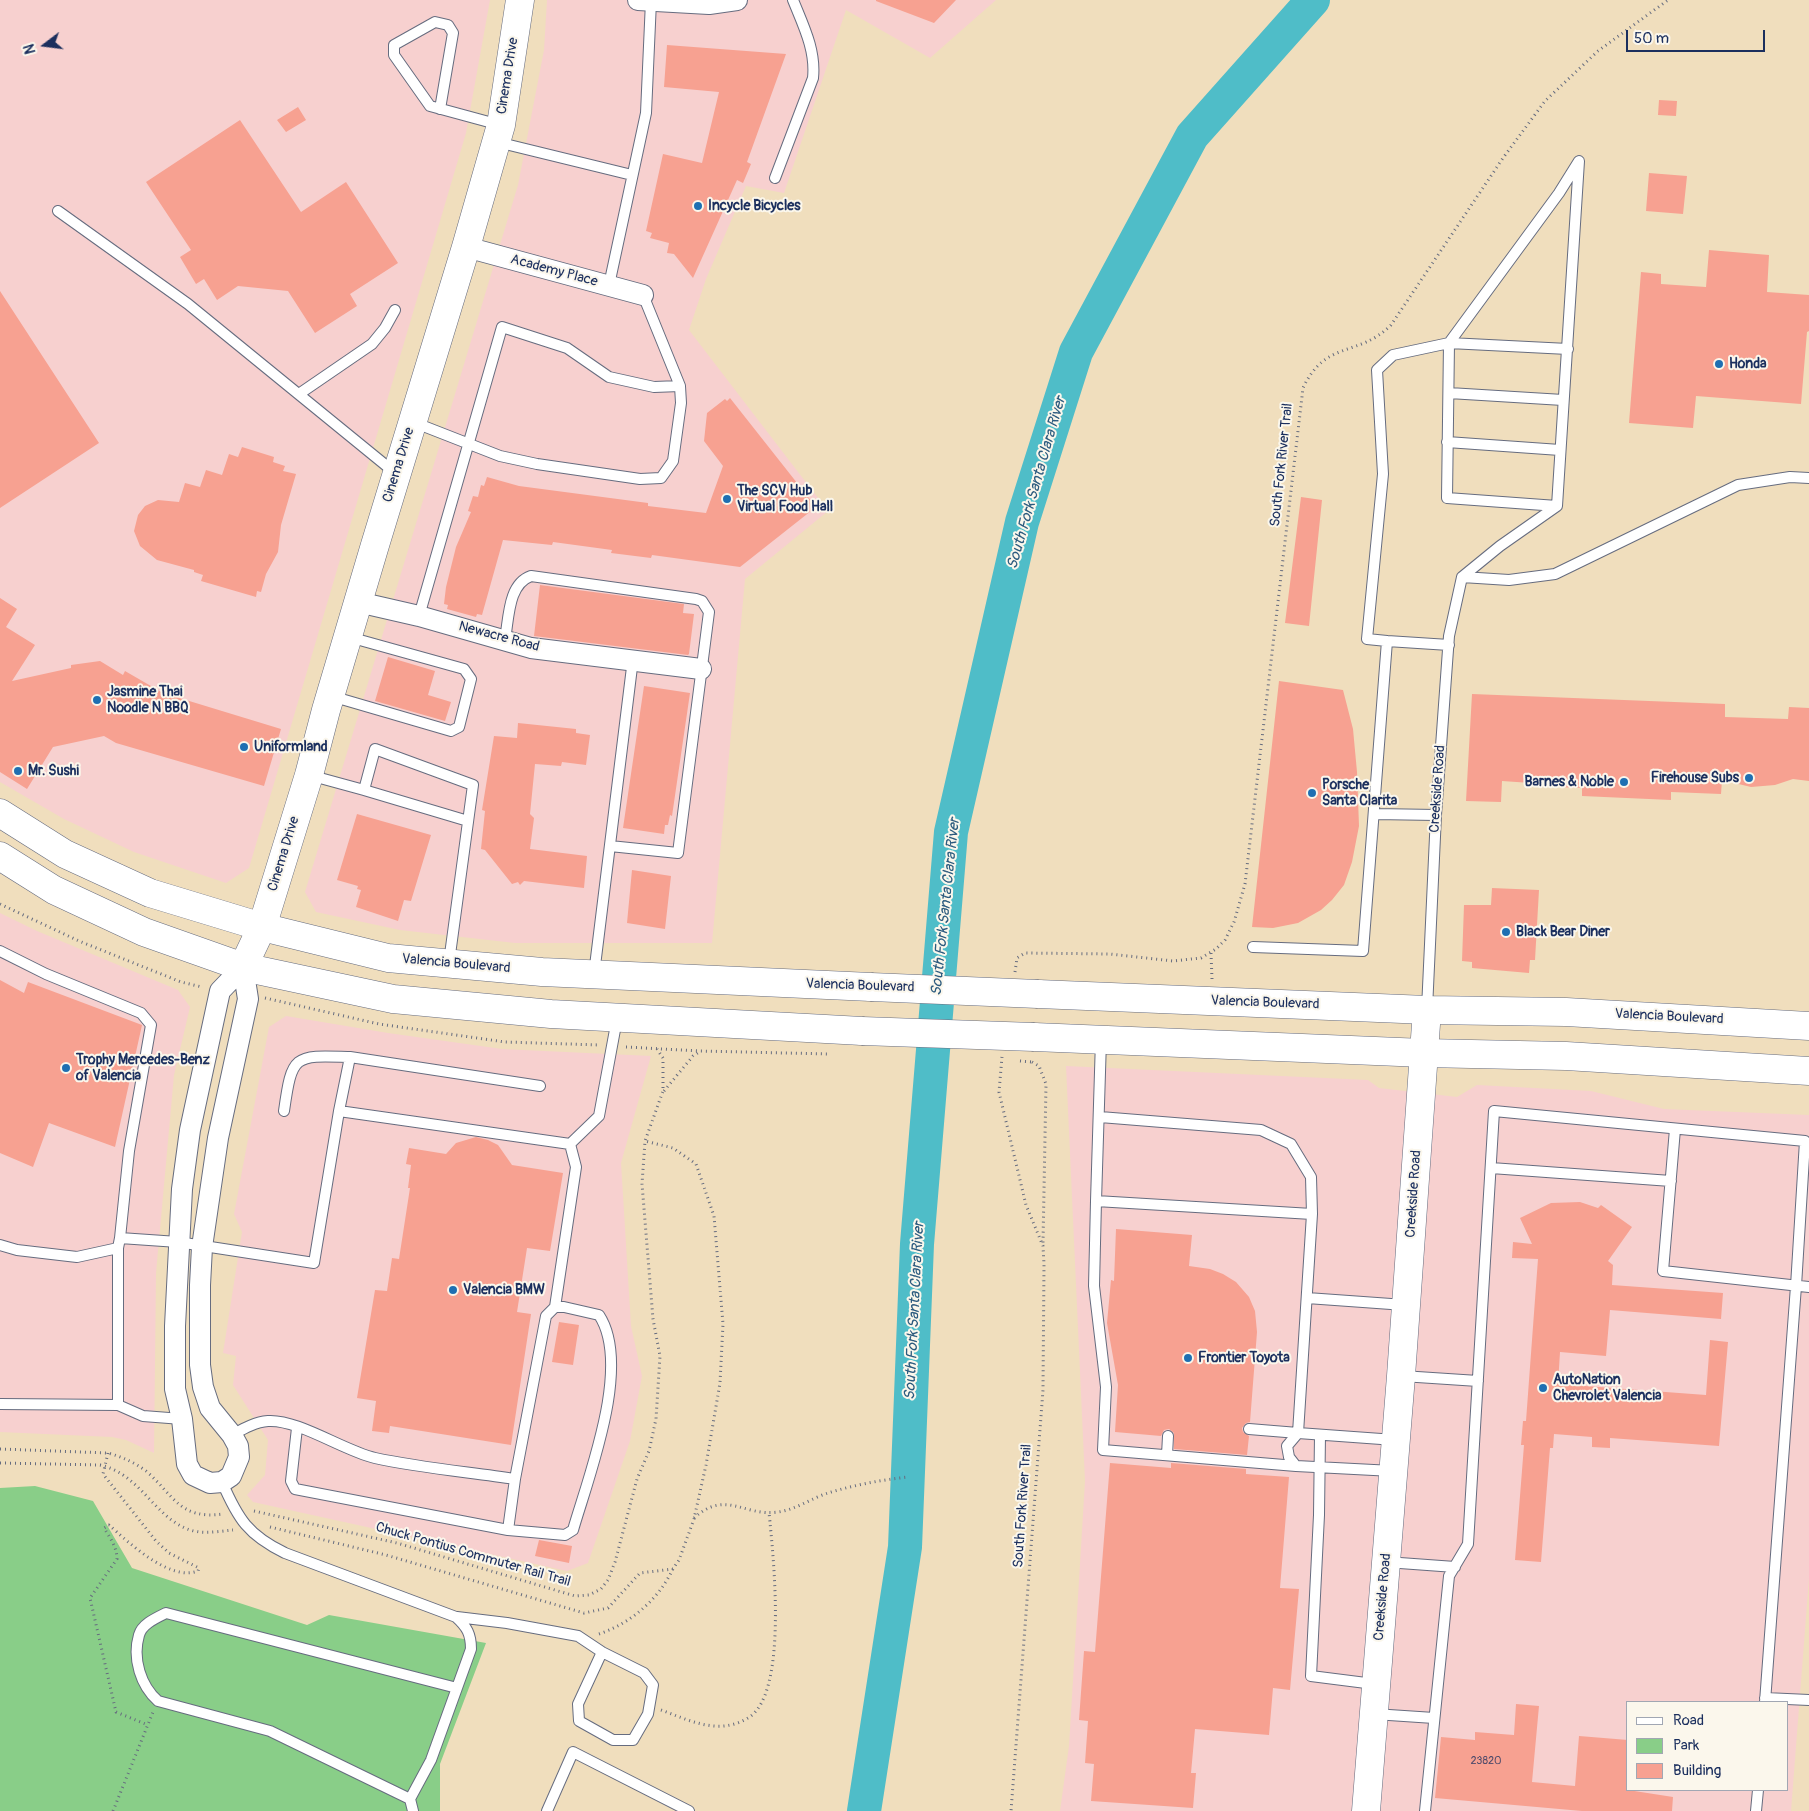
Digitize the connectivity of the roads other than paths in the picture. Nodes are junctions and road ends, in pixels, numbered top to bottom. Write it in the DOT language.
graph roads {
  1 [pos="520,0"];
  2 [pos="645,0"];
  3 [pos="737,0"];
  4 [pos="793,0"];
  5 [pos="440,109"];
  6 [pos="498,133"];
  7 [pos="632,175"];
  8 [pos="775,178"];
  9 [pos="58,211"];
  10 [pos="466,247"];
  11 [pos="609,285"];
  12 [pos="643,294"];
  13 [pos="395,310"];
  14 [pos="1449,343"];
  15 [pos="1568,349"];
  16 [pos="680,386"];
  17 [pos="1449,393"];
  18 [pos="299,394"];
  19 [pos="1564,400"];
  20 [pos="412,421"];
  21 [pos="1447,442"];
  22 [pos="467,443"];
  23 [pos="1560,450"];
  24 [pos="396,474"];
  25 [pos="1809,478"];
  26 [pos="1557,506"];
  27 [pos="1462,577"];
  28 [pos="358,602"];
  29 [pos="419,616"];
  30 [pos="348,637"];
  31 [pos="505,639"];
  32 [pos="1387,641"];
  33 [pos="1448,645"];
  34 [pos="633,660"];
  35 [pos="701,669"];
  36 [pos="330,696"];
  37 [pos="309,776"];
  38 [pos="364,790"];
  39 [pos="0,813"];
  40 [pos="1375,814"];
  41 [pos="1436,815"];
  42 [pos="468,822"];
  43 [pos="610,846"];
  44 [pos="0,856"];
  45 [pos="262,927"];
  46 [pos="1254,947"];
  47 [pos="0,951"];
  48 [pos="449,964"];
  49 [pos="243,967"];
  50 [pos="594,975"];
  51 [pos="1427,1010"];
  52 [pos="617,1018"];
  53 [pos="1809,1026"];
  54 [pos="1101,1040"];
  55 [pos="1424,1053"];
  56 [pos="350,1057"];
  57 [pos="1809,1070"];
  58 [pos="540,1086"];
  59 [pos="284,1110"];
  60 [pos="339,1111"];
  61 [pos="1100,1117"];
  62 [pos="1675,1129"];
  63 [pos="570,1144"];
  64 [pos="1491,1168"];
  65 [pos="1671,1181"];
  66 [pos="1096,1201"];
  67 [pos="1312,1214"];
  68 [pos="178,1242"];
  69 [pos="119,1243"];
  70 [pos="0,1245"];
  71 [pos="202,1248"];
  72 [pos="1796,1286"];
  73 [pos="1809,1287"];
  74 [pos="1307,1298"];
  75 [pos="1406,1305"];
  76 [pos="555,1308"];
  77 [pos="1401,1376"];
  78 [pos="1478,1381"];
  79 [pos="0,1404"];
  80 [pos="118,1405"];
  81 [pos="210,1408"];
  82 [pos="182,1419"];
  83 [pos="296,1428"];
  84 [pos="1249,1429"];
  85 [pos="1298,1433"];
  86 [pos="232,1435"];
  87 [pos="1320,1435"];
  88 [pos="1168,1436"];
  89 [pos="1396,1440"];
  90 [pos="1167,1455"];
  91 [pos="1296,1466"];
  92 [pos="1319,1468"];
  93 [pos="1392,1472"];
  94 [pos="515,1479"];
  95 [pos="222,1482"];
  96 [pos="508,1530"];
  97 [pos="1385,1562"];
  98 [pos="1455,1567"];
  99 [pos="456,1617"];
  100 [pos="602,1652"];
  101 [pos="1376,1684"];
  102 [pos="457,1688"];
  103 [pos="1765,1700"];
  104 [pos="1809,1700"];
  105 [pos="1374,1714"];
  106 [pos="1434,1718"];
  107 [pos="1758,1791"];
  108 [pos="410,1799"];
  109 [pos="413,1811"];
  110 [pos="547,1811"];
  111 [pos="689,1811"];
  112 [pos="1366,1811"];
  113 [pos="1425,1811"];
  114 [pos="1756,1811"];
  1 -- 6 [label="main road, Cinema Drive"];
  2 -- 3 [label="street"];
  2 -- 7 [label="lane"];
  4 -- 8 [label="lane"];
  5 -- 5 [label="lane"];
  5 -- 6 [label="lane"];
  6 -- 7 [label="lane"];
  6 -- 10 [label="main road, Cinema Drive"];
  7 -- 11 [label="lane"];
  9 -- 18 [label="lane"];
  10 -- 11 [label="street, Academy Place"];
  10 -- 20 [label="main road, Cinema Drive"];
  11 -- 12 [label="street, Academy Place"];
  12 -- 16 [label="lane"];
  13 -- 18 [label="lane"];
  14 -- 15 [label="lane"];
  14 -- 15 [label="lane"];
  14 -- 17 [label="lane"];
  14 -- 32 [label="lane"];
  15 -- 19 [label="lane"];
  16 -- 22 [label="lane"];
  16 -- 22 [label="lane"];
  17 -- 19 [label="lane"];
  17 -- 21 [label="lane"];
  18 -- 24 [label="lane"];
  19 -- 23 [label="lane"];
  20 -- 22 [label="lane"];
  20 -- 24 [label="main road, Cinema Drive"];
  21 -- 23 [label="lane"];
  21 -- 26 [label="lane"];
  22 -- 29 [label="lane"];
  23 -- 26 [label="lane"];
  24 -- 28 [label="main road, Cinema Drive"];
  25 -- 27 [label="lane"];
  26 -- 27 [label="lane"];
  27 -- 33 [label="lane, Creekside Road"];
  28 -- 29 [label="street, Newacre Road"];
  28 -- 30 [label="main road, Cinema Drive"];
  29 -- 31 [label="street, Newacre Road"];
  30 -- 36 [label="main road, Cinema Drive"];
  30 -- 36 [label="lane"];
  31 -- 34 [label="street, Newacre Road"];
  31 -- 35 [label="lane"];
  32 -- 33 [label="lane"];
  32 -- 40 [label="lane"];
  33 -- 41 [label="lane, Creekside Road"];
  34 -- 35 [label="street, Newacre Road"];
  34 -- 43 [label="lane"];
  35 -- 43 [label="lane"];
  36 -- 37 [label="main road, Cinema Drive"];
  37 -- 38 [label="lane"];
  37 -- 45 [label="main road, Cinema Drive"];
  38 -- 42 [label="lane"];
  38 -- 42 [label="lane"];
  39 -- 45 [label="main road, Valencia Boulevard"];
  40 -- 41 [label="lane"];
  40 -- 46 [label="lane"];
  41 -- 51 [label="lane, Creekside Road"];
  42 -- 48 [label="lane"];
  43 -- 50 [label="lane"];
  44 -- 49 [label="main road"];
  45 -- 48 [label="main road, Valencia Boulevard"];
  45 -- 49 [label="main road, Cinema Drive"];
  47 -- 69 [label="lane"];
  48 -- 50 [label="main road, Valencia Boulevard"];
  49 -- 52 [label="main road"];
  49 -- 68 [label="street"];
  49 -- 71 [label="street"];
  50 -- 51 [label="main road, Valencia Boulevard, bridge"];
  51 -- 53 [label="main road, Valencia Boulevard"];
  51 -- 55 [label="main road, Creekside Road"];
  52 -- 54 [label="main road, bridge"];
  52 -- 63 [label="lane"];
  54 -- 55 [label="main road"];
  54 -- 61 [label="lane"];
  55 -- 57 [label="main road"];
  55 -- 75 [label="main road, Creekside Road"];
  56 -- 58 [label="lane"];
  56 -- 59 [label="lane"];
  56 -- 60 [label="lane"];
  60 -- 63 [label="lane"];
  60 -- 71 [label="lane"];
  61 -- 66 [label="lane"];
  61 -- 67 [label="lane"];
  62 -- 64 [label="lane"];
  62 -- 65 [label="lane"];
  62 -- 72 [label="lane"];
  63 -- 76 [label="lane"];
  64 -- 65 [label="lane"];
  64 -- 78 [label="lane"];
  65 -- 72 [label="lane"];
  66 -- 67 [label="lane"];
  66 -- 90 [label="lane"];
  67 -- 74 [label="lane"];
  68 -- 69 [label="lane"];
  68 -- 71 [label="lane"];
  68 -- 82 [label="street"];
  69 -- 70 [label="lane"];
  69 -- 80 [label="lane"];
  71 -- 81 [label="street"];
  72 -- 73 [label="lane"];
  72 -- 103 [label="lane"];
  74 -- 75 [label="lane"];
  74 -- 85 [label="lane"];
  75 -- 77 [label="main road, Creekside Road"];
  76 -- 94 [label="lane"];
  76 -- 96 [label="lane"];
  77 -- 78 [label="lane"];
  77 -- 89 [label="main road, Creekside Road"];
  78 -- 98 [label="lane"];
  79 -- 80 [label="lane"];
  80 -- 82 [label="lane"];
  81 -- 82 [label="street"];
  81 -- 86 [label="street"];
  82 -- 95 [label="street"];
  83 -- 86 [label="lane"];
  83 -- 94 [label="lane"];
  83 -- 96 [label="lane"];
  84 -- 85 [label="lane"];
  85 -- 87 [label="lane"];
  85 -- 91 [label="lane"];
  86 -- 95 [label="street"];
  87 -- 89 [label="lane"];
  87 -- 92 [label="lane"];
  88 -- 90 [label="lane"];
  89 -- 93 [label="main road, Creekside Road"];
  90 -- 91 [label="lane"];
  91 -- 92 [label="lane"];
  92 -- 93 [label="lane"];
  92 -- 101 [label="lane"];
  93 -- 97 [label="main road, Creekside Road"];
  94 -- 96 [label="lane"];
  95 -- 99 [label="lane"];
  97 -- 98 [label="lane"];
  97 -- 101 [label="main road, Creekside Road"];
  98 -- 106 [label="lane"];
  99 -- 100 [label="lane"];
  99 -- 102 [label="lane"];
  100 -- 100 [label="lane"];
  101 -- 105 [label="main road, Creekside Road"];
  102 -- 108 [label="lane"];
  102 -- 108 [label="lane"];
  103 -- 104 [label="lane"];
  105 -- 106 [label="lane"];
  105 -- 112 [label="main road, Creekside Road"];
  106 -- 113 [label="lane"];
  107 -- 114 [label="lane"];
  108 -- 109 [label="lane"];
  110 -- 111 [label="lane"];
}
